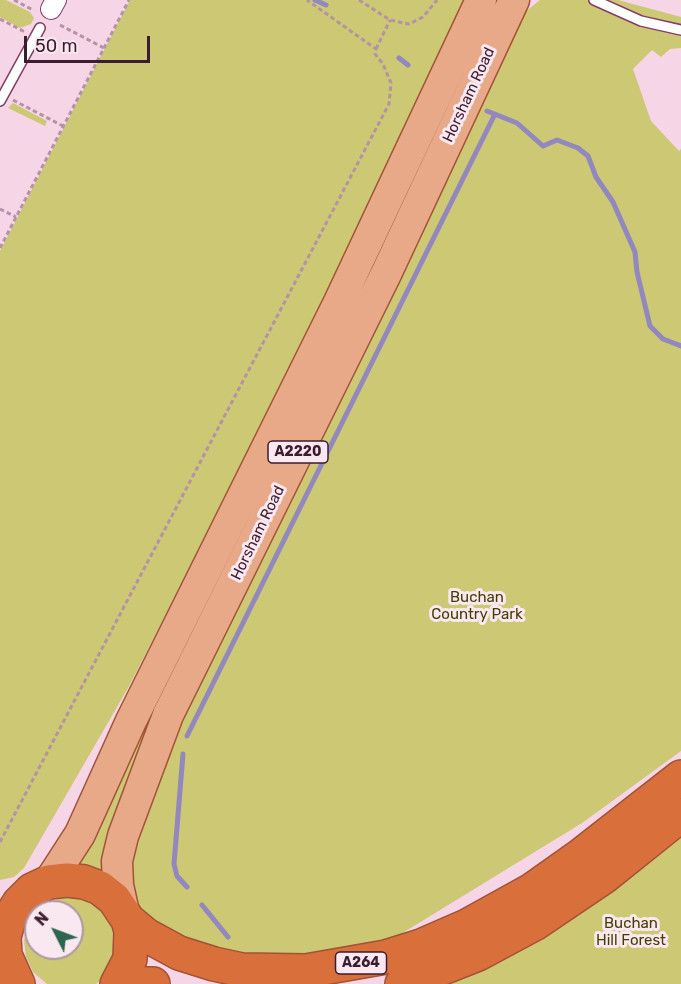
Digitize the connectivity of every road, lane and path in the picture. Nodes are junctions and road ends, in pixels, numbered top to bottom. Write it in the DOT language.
graph roads {
  1 [pos="14,0"];
  2 [pos="129,0"];
  3 [pos="307,0"];
  4 [pos="359,0"];
  5 [pos="437,0"];
  6 [pos="481,0"];
  7 [pos="514,0"];
  8 [pos="594,0"];
  9 [pos="50,11"];
  10 [pos="0,19"];
  11 [pos="390,20"];
  12 [pos="40,28"];
  13 [pos="681,30"];
  14 [pos="35,38"];
  15 [pos="104,48"];
  16 [pos="376,49"];
  17 [pos="2,98"];
  18 [pos="63,126"];
  19 [pos="0,209"];
  20 [pos="16,217"];
  21 [pos="0,248"];
  22 [pos="681,777"];
  23 [pos="681,815"];
  24 [pos="0,842"];
  25 [pos="49,882"];
  26 [pos="126,917"];
  27 [pos="15,982"];
  28 [pos="117,984"];
  29 [pos="133,984"];
  30 [pos="153,984"];
  31 [pos="402,984"];
  1 -- 9 [label="path"];
  2 -- 15 [label="path"];
  3 -- 16 [label="path"];
  4 -- 11 [label="path"];
  5 -- 11 [label="path"];
  6 -- 25 [label="main road, Horsham Road / A2220"];
  7 -- 26 [label="main road, Horsham Road / A2220"];
  8 -- 13 [label="lane"];
  9 -- 15 [label="path"];
  10 -- 14 [label="path"];
  11 -- 16 [label="path"];
  12 -- 14 [label="lane"];
  14 -- 17 [label="lane"];
  15 -- 18 [label="path"];
  16 -- 24 [label="path"];
  17 -- 18 [label="path"];
  18 -- 20 [label="path"];
  19 -- 20 [label="path"];
  20 -- 21 [label="path"];
  22 -- 26 [label="highway, A264"];
  23 -- 31 [label="highway, A264"];
  25 -- 26 [label="highway"];
  25 -- 27 [label="highway"];
  26 -- 28 [label="highway"];
  29 -- 30 [label="highway"];
}
